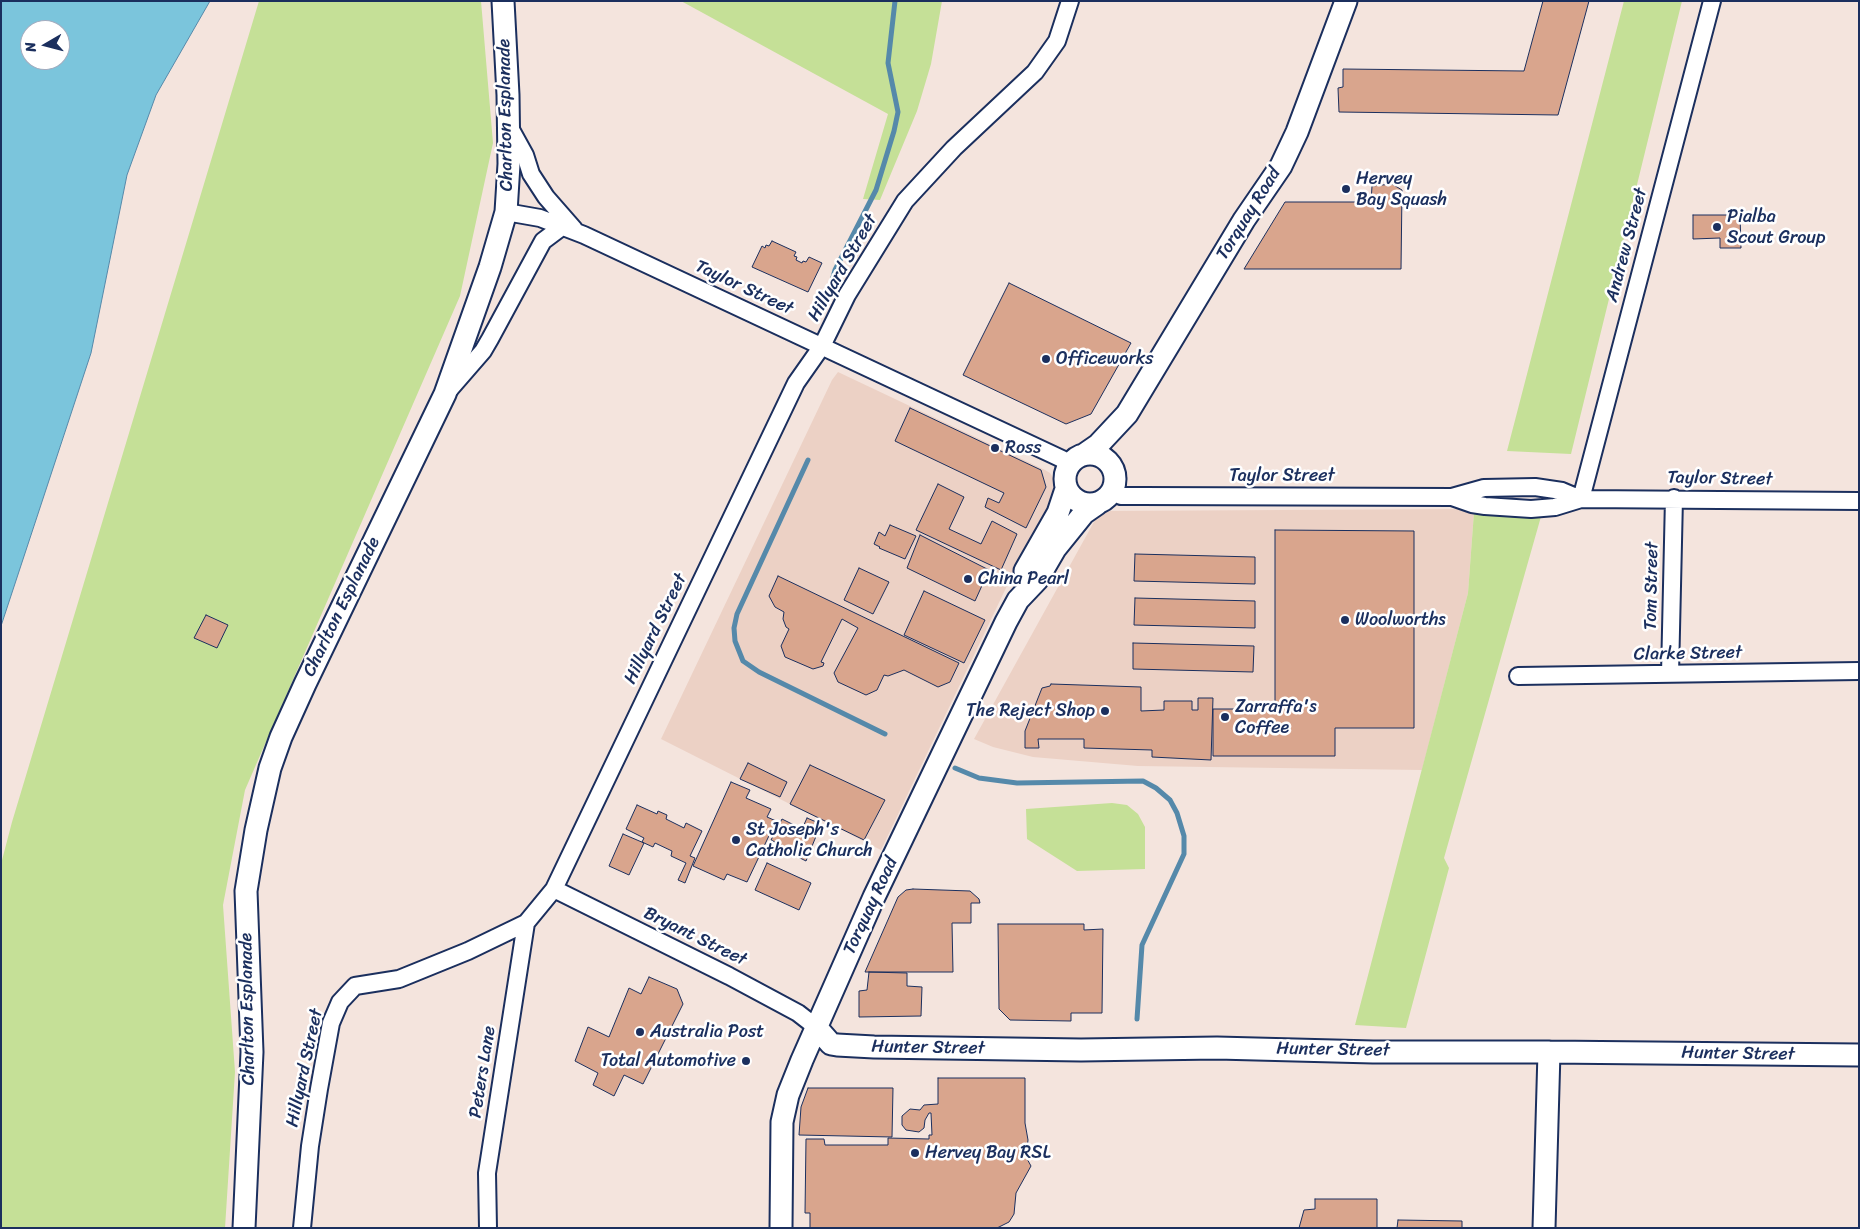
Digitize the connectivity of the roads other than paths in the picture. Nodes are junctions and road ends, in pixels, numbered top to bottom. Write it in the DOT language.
graph roads {
  1 [pos="502,1"];
  2 [pos="1070,1"];
  3 [pos="1346,1"];
  4 [pos="1712,1"];
  5 [pos="509,126"];
  6 [pos="506,212"];
  7 [pos="570,229"];
  8 [pos="822,346"];
  9 [pos="445,394"];
  10 [pos="1127,414"];
  11 [pos="1076,460"];
  12 [pos="1113,469"];
  13 [pos="1066,489"];
  14 [pos="1104,498"];
  15 [pos="1580,498"];
  16 [pos="1674,498"];
  17 [pos="1859,501"];
  18 [pos="1018,600"];
  19 [pos="1859,671"];
  20 [pos="1670,674"];
  21 [pos="1518,676"];
  22 [pos="554,889"];
  23 [pos="526,923"];
  24 [pos="816,1027"];
  25 [pos="1549,1052"];
  26 [pos="1859,1055"];
  27 [pos="244,1228"];
  28 [pos="302,1228"];
  29 [pos="488,1228"];
  30 [pos="780,1228"];
  31 [pos="1544,1228"];
  1 -- 5 [label="street, Charlton Esplanade"];
  2 -- 8 [label="street, Hillyard Street"];
  3 -- 10 [label="street, Torquay Road"];
  4 -- 15 [label="street, Andrew Street"];
  5 -- 6 [label="street, Charlton Esplanade"];
  5 -- 7 [label="street"];
  6 -- 7 [label="street, Taylor Street"];
  6 -- 9 [label="street, Charlton Esplanade"];
  7 -- 8 [label="street, Taylor Street"];
  7 -- 9 [label="street"];
  8 -- 11 [label="street, Taylor Street"];
  8 -- 22 [label="street, Hillyard Street"];
  9 -- 27 [label="street, Charlton Esplanade"];
  10 -- 11 [label="street, Torquay Road"];
  10 -- 12 [label="street, Torquay Road"];
  11 -- 12 [label="street"];
  11 -- 13 [label="street"];
  12 -- 14 [label="street"];
  13 -- 14 [label="street"];
  13 -- 18 [label="street, Torquay Road"];
  14 -- 15 [label="street, Taylor Street"];
  14 -- 18 [label="street, Torquay Road"];
  15 -- 16 [label="street, Taylor Street"];
  16 -- 17 [label="street, Taylor Street"];
  16 -- 20 [label="street, Tom Street"];
  18 -- 24 [label="street, Torquay Road"];
  19 -- 20 [label="street, Clarke Street"];
  20 -- 21 [label="street, Clarke Street"];
  22 -- 23 [label="street, Hillyard Street"];
  22 -- 24 [label="street, Bryant Street"];
  23 -- 28 [label="street, Hillyard Street"];
  23 -- 29 [label="street, Peters Lane"];
  24 -- 25 [label="street, Hunter Street"];
  24 -- 30 [label="street, Torquay Road"];
  25 -- 26 [label="street, Hunter Street"];
  25 -- 31 [label="street"];
}
